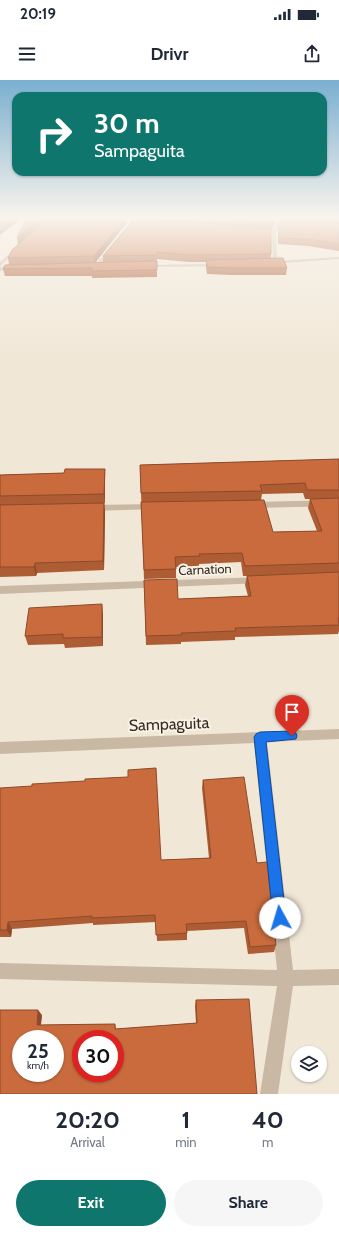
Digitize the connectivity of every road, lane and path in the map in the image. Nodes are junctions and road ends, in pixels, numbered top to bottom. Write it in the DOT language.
graph roads {
  1 [pos="160,266"];
  2 [pos="88,267"];
  3 [pos="96,267"];
  4 [pos="103,267"];
  5 [pos="140,267"];
  6 [pos="24,268"];
  7 [pos="0,269"];
  8 [pos="339,503"];
  9 [pos="244,505"];
  10 [pos="166,506"];
  11 [pos="79,508"];
  12 [pos="268,580"];
  13 [pos="0,590"];
  14 [pos="339,734"];
  15 [pos="260,737"];
  16 [pos="0,748"];
  17 [pos="0,971"];
  18 [pos="339,977"];
  19 [pos="286,978"];
  20 [pos="269,1094"];
  1 -- 5 [label="street"];
  2 -- 3 [label="street"];
  3 -- 4 [label="street"];
  6 -- 7 [label="street"];
  8 -- 9 [label="street"];
  10 -- 11 [label="street"];
  12 -- 13 [label="street, Carnation"];
  14 -- 15 [label="street, Sampaguita"];
  15 -- 16 [label="street, Sampaguita"];
  15 -- 19 [label="street"];
  17 -- 19 [label="street"];
  18 -- 19 [label="street"];
  19 -- 20 [label="street"];
}
